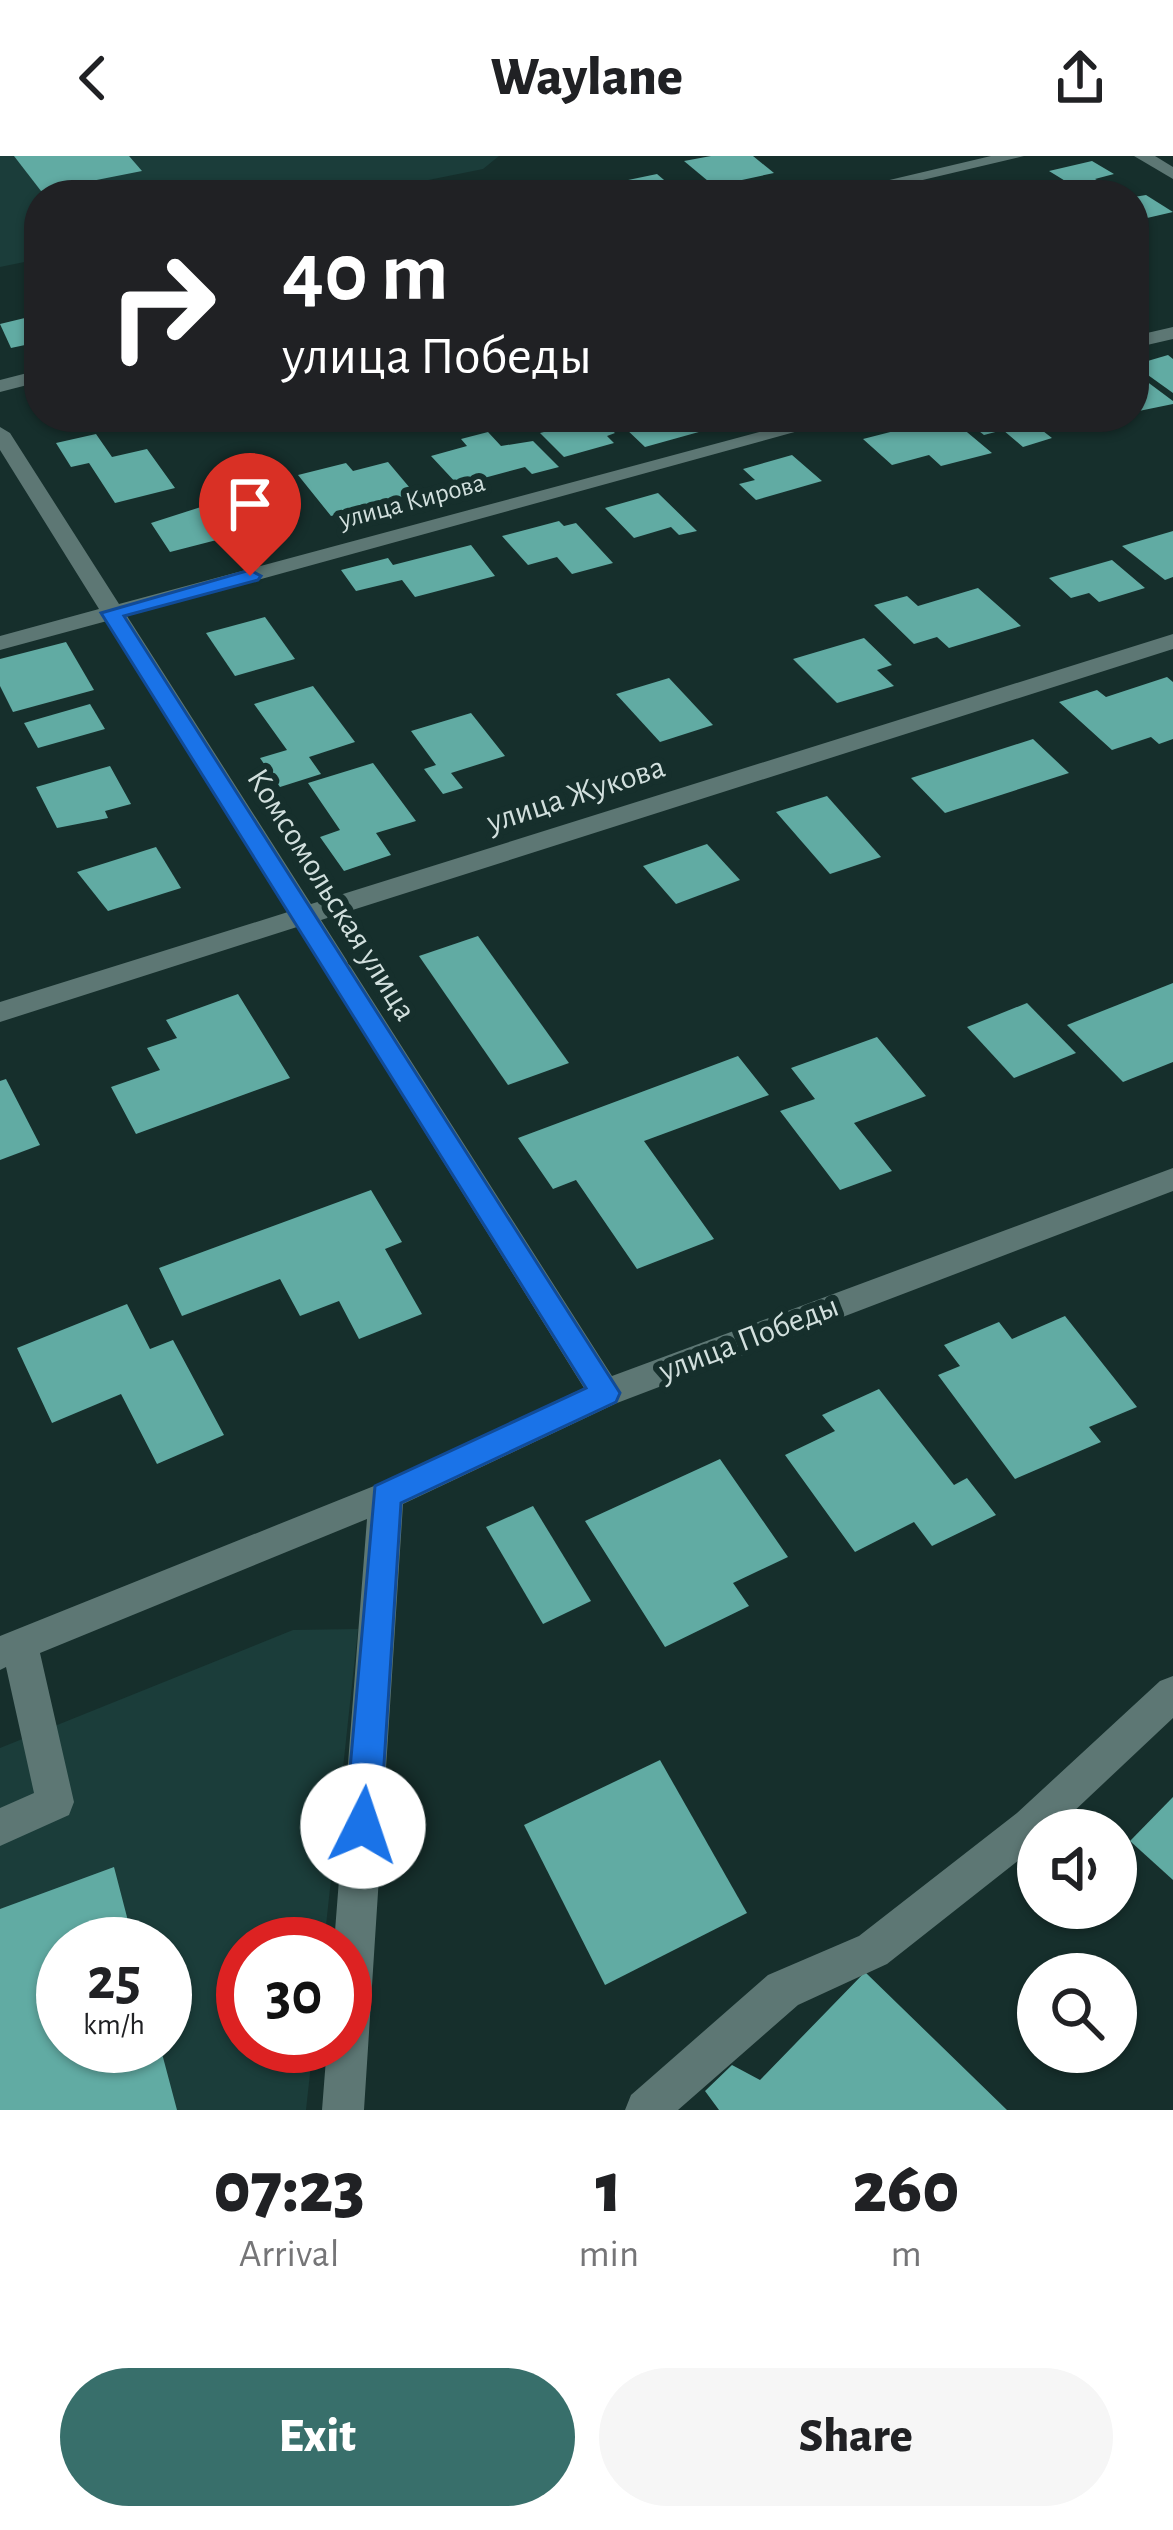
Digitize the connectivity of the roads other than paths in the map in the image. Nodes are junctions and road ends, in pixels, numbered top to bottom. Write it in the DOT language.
graph roads {
  1 [pos="1015,156"];
  2 [pos="1143,156"];
  3 [pos="1173,174"];
  4 [pos="904,180"];
  5 [pos="783,432"];
  6 [pos="0,433"];
  7 [pos="111,613"];
  8 [pos="1173,640"];
  9 [pos="0,643"];
  10 [pos="302,917"];
  11 [pos="0,1012"];
  12 [pos="1173,1179"];
  13 [pos="605,1393"];
  14 [pos="386,1496"];
  15 [pos="10,1649"];
  16 [pos="1173,1693"];
  17 [pos="0,1826"];
  18 [pos="343,2110"];
  19 [pos="646,2110"];
  1 -- 4 [label="street"];
  2 -- 3 [label="street"];
  5 -- 7 [label="street, улица Кирова"];
  6 -- 7 [label="street, Комсомольская улица"];
  7 -- 9 [label="street, улица Кирова"];
  7 -- 10 [label="street, Комсомольская улица"];
  8 -- 10 [label="street, улица Жукова"];
  10 -- 11 [label="street, улица Жукова"];
  10 -- 13 [label="street, Комсомольская улица"];
  12 -- 13 [label="street, улица Победы"];
  13 -- 14 [label="street, улица Победы"];
  14 -- 15 [label="street, улица Победы"];
  14 -- 18 [label="street"];
  15 -- 17 [label="street"];
  16 -- 19 [label="street"];
}
